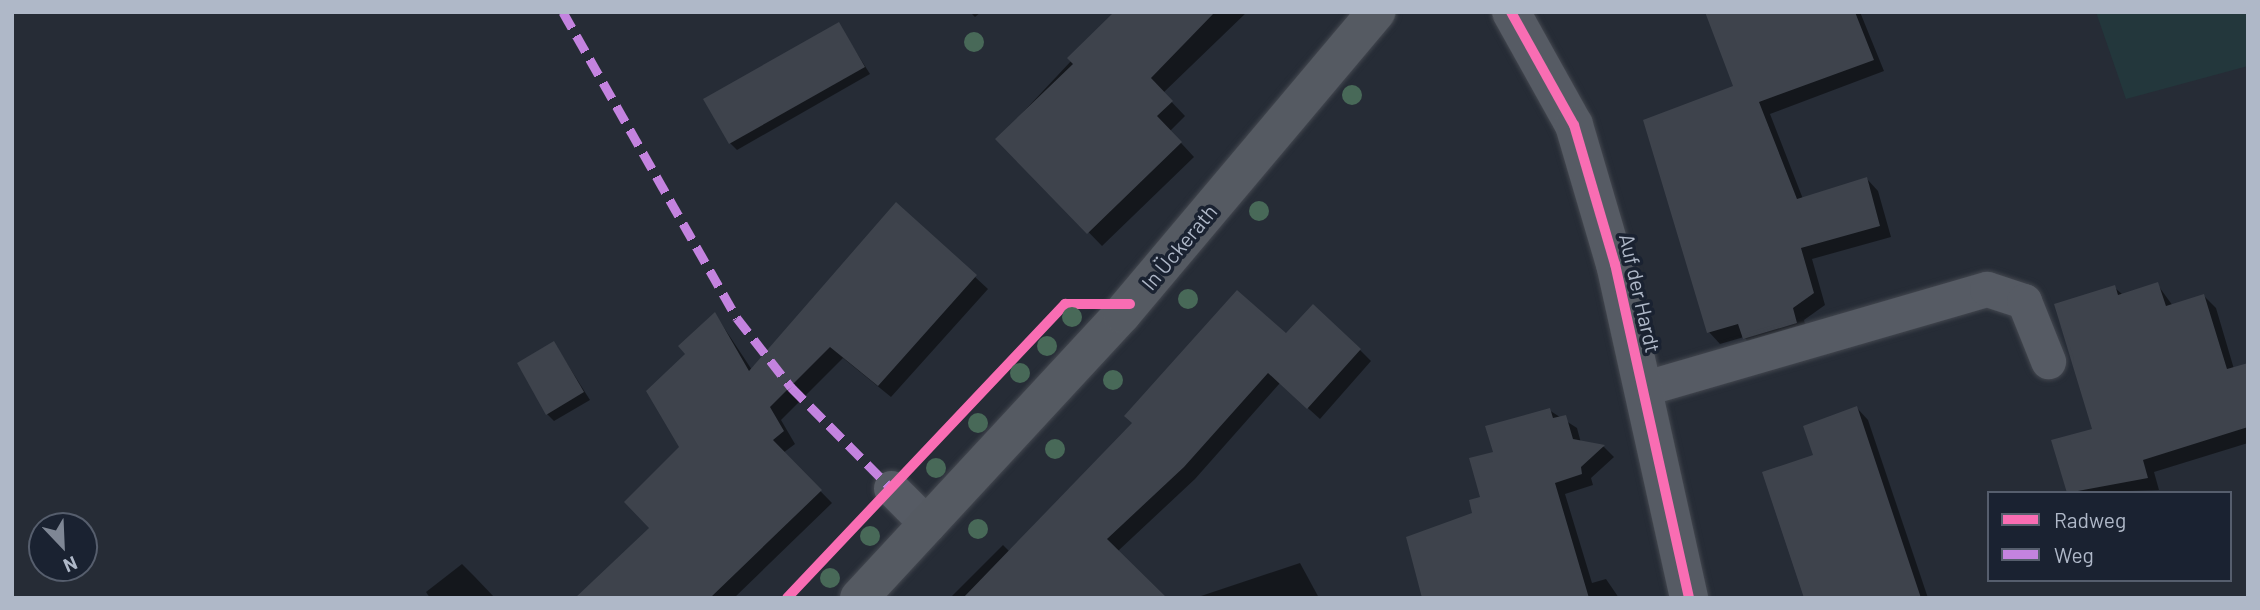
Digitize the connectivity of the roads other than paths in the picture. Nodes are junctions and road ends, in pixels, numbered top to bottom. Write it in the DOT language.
graph roads {
  1 [pos="1376,12"];
  2 [pos="1511,12"];
  3 [pos="2048,361"];
  4 [pos="1642,389"];
  5 [pos="891,488"];
  6 [pos="928,525"];
  7 [pos="859,598"];
  8 [pos="1689,598"];
  1 -- 6 [label="main road, In Ückerath"];
  2 -- 4 [label="street, Auf der Hardt"];
  3 -- 4 [label="lane"];
  4 -- 8 [label="street, Auf der Hardt"];
  5 -- 6 [label="lane"];
  6 -- 7 [label="main road, In Ückerath"];
}
